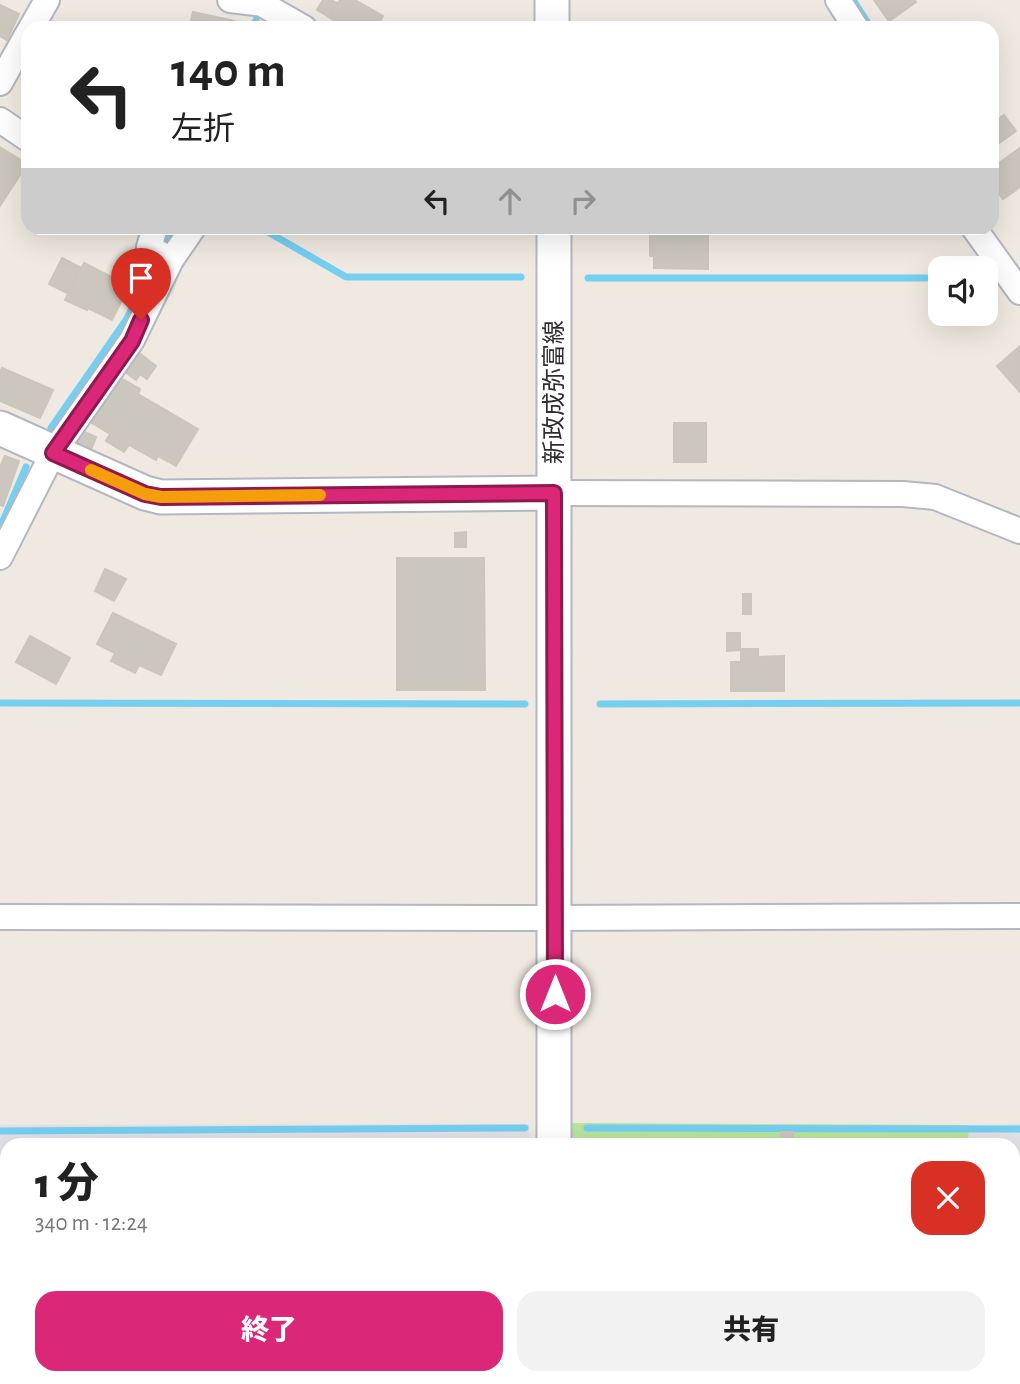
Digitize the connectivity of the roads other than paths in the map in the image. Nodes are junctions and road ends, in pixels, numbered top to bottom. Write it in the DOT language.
graph roads {
  1 [pos="47,0"];
  2 [pos="230,0"];
  3 [pos="552,0"];
  4 [pos="838,0"];
  5 [pos="273,9"];
  6 [pos="35,21"];
  7 [pos="293,21"];
  8 [pos="552,21"];
  9 [pos="852,21"];
  10 [pos="21,46"];
  11 [pos="0,83"];
  12 [pos="0,120"];
  13 [pos="21,134"];
  14 [pos="153,235"];
  15 [pos="188,235"];
  16 [pos="554,235"];
  17 [pos="979,235"];
  18 [pos="171,260"];
  19 [pos="1020,292"];
  20 [pos="0,428"];
  21 [pos="53,453"];
  22 [pos="554,493"];
  23 [pos="1020,531"];
  24 [pos="0,557"];
  25 [pos="1020,916"];
  26 [pos="0,917"];
  27 [pos="555,918"];
  28 [pos="554,1138"];
  1 -- 6 [label="street"];
  2 -- 5 [label="street"];
  3 -- 8 [label="main road"];
  4 -- 9 [label="street"];
  5 -- 7 [label="street"];
  10 -- 11 [label="street"];
  12 -- 13 [label="street"];
  14 -- 18 [label="street"];
  15 -- 18 [label="street"];
  16 -- 22 [label="main road, 新政成弥富線"];
  17 -- 19 [label="street"];
  18 -- 21 [label="street"];
  20 -- 21 [label="main road"];
  21 -- 22 [label="main road"];
  21 -- 24 [label="street"];
  22 -- 23 [label="street"];
  22 -- 27 [label="main road, 新政成弥富線"];
  25 -- 27 [label="street"];
  26 -- 27 [label="street"];
  27 -- 28 [label="main road, 新政成弥富線"];
}
